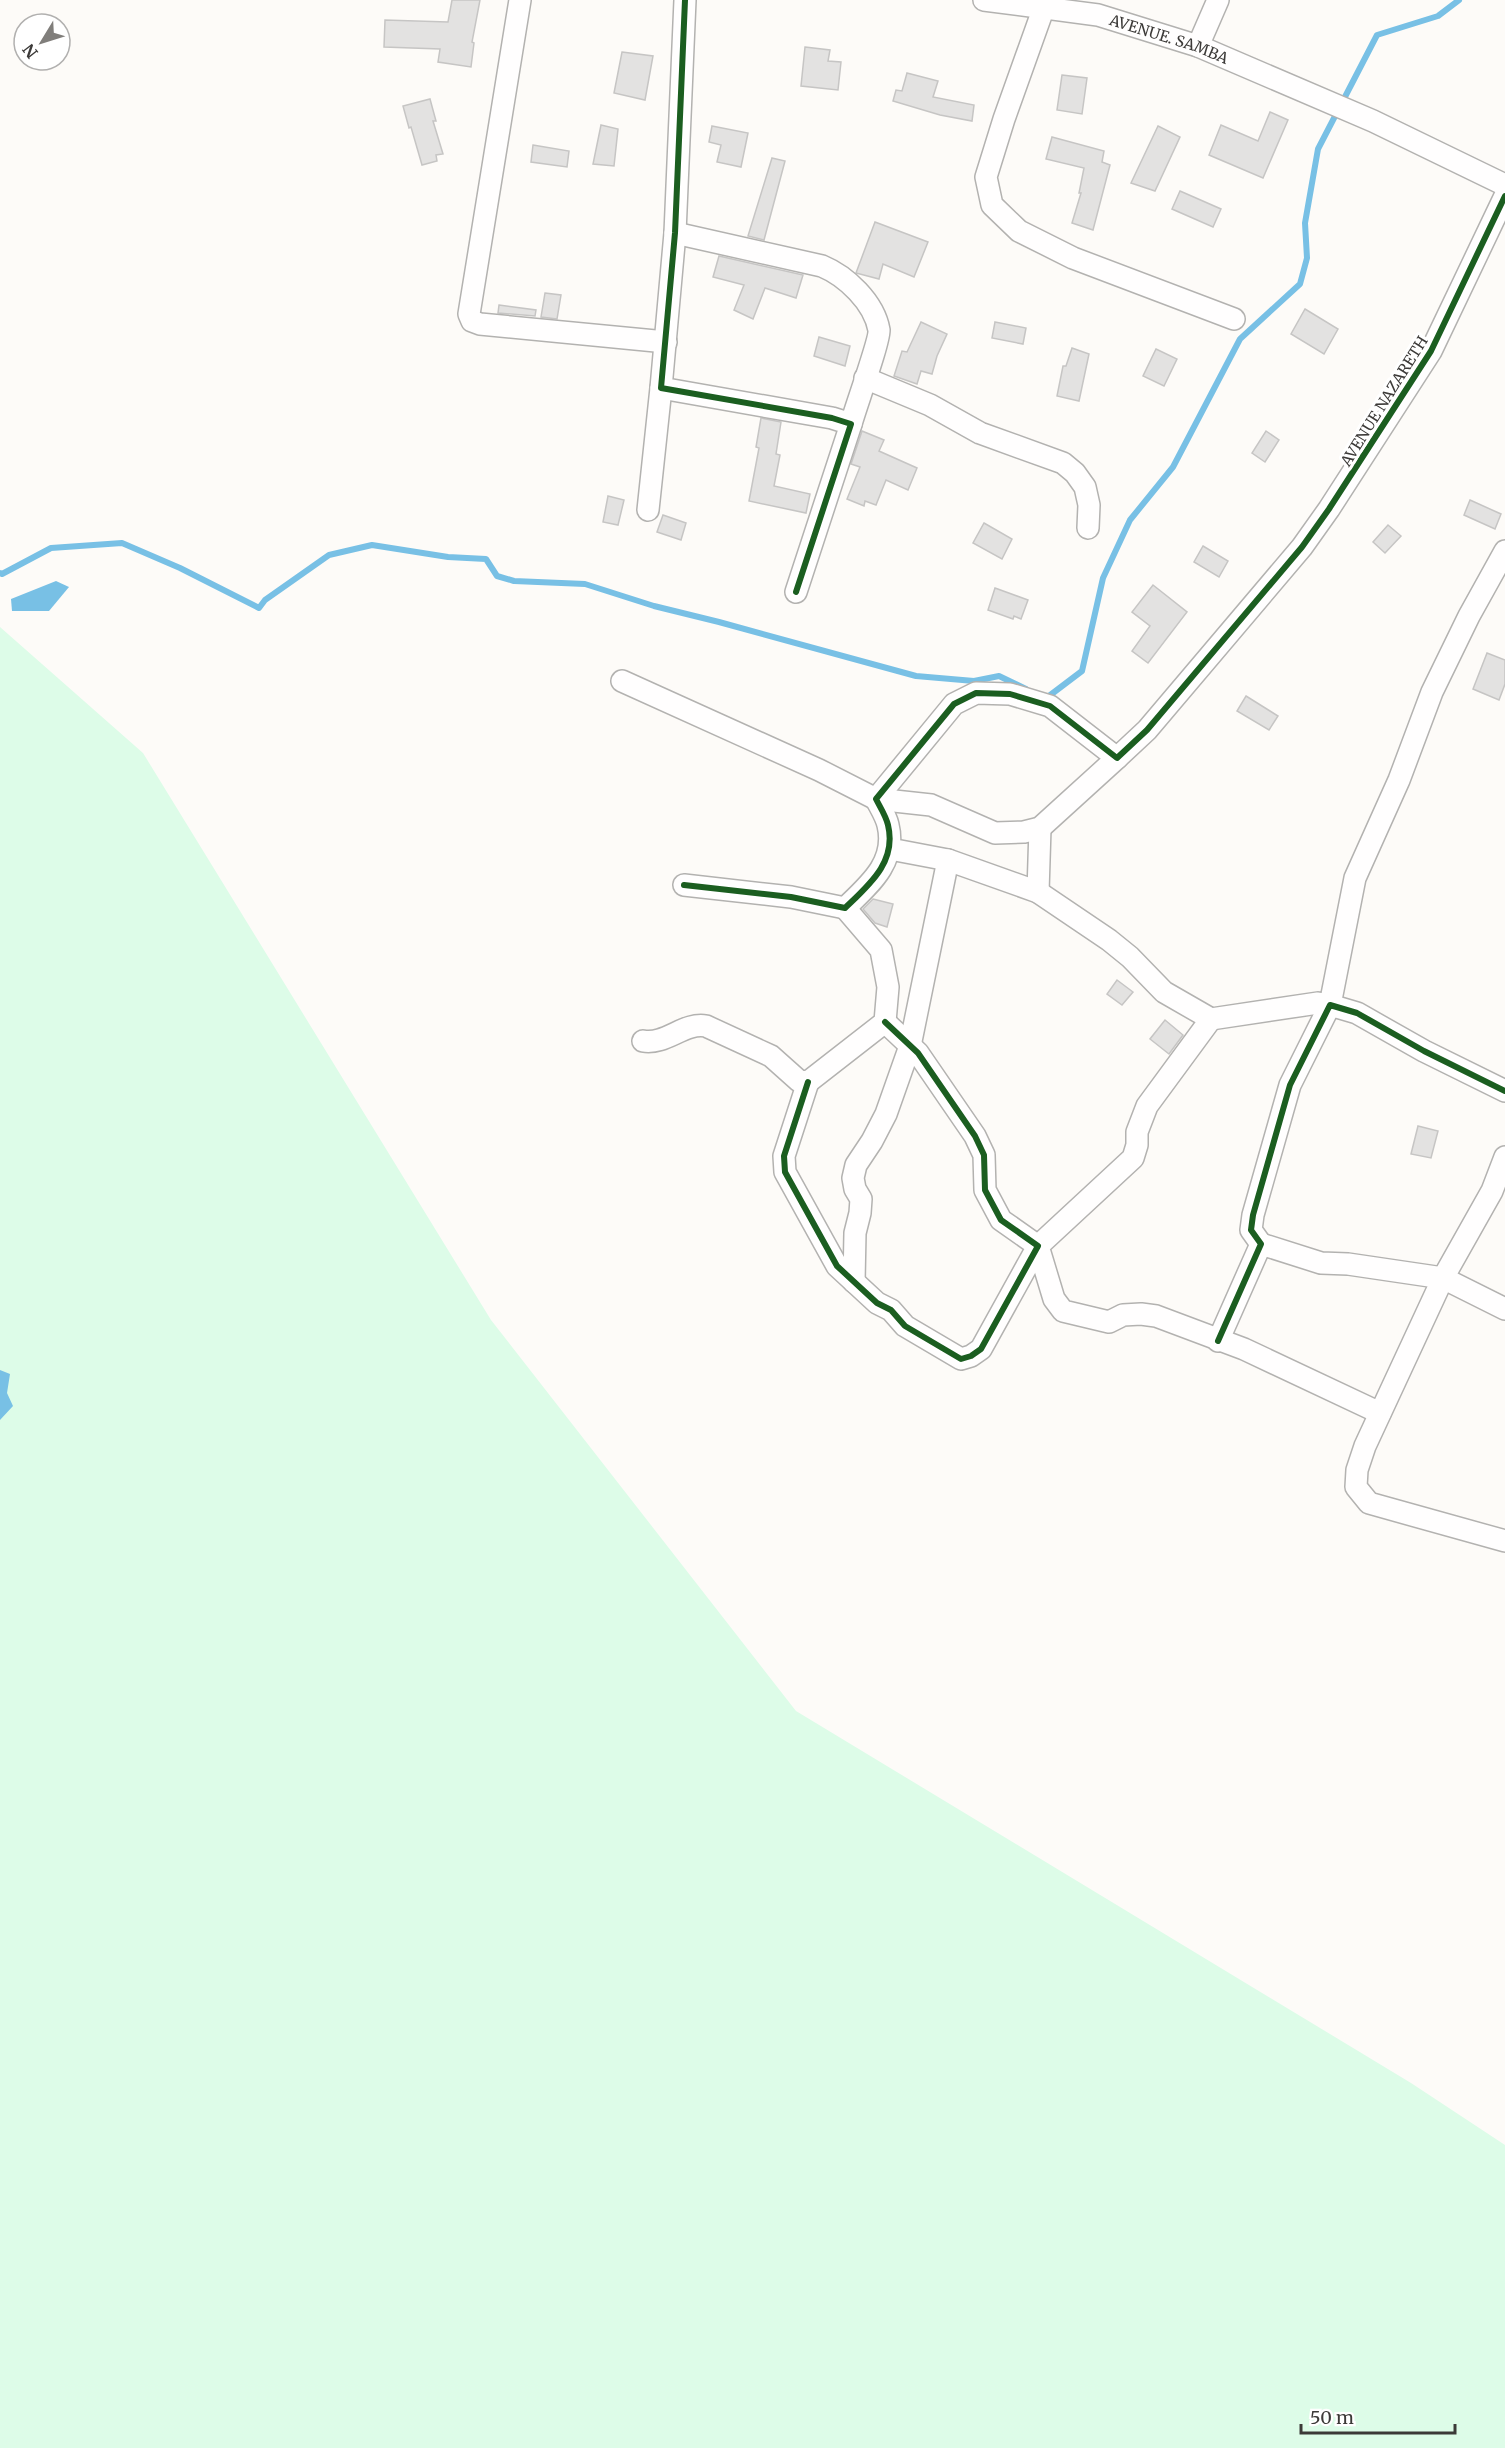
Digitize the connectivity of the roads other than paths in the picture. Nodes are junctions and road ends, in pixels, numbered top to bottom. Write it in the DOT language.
graph roads {
  1 [pos="520,0"];
  2 [pos="685,0"];
  3 [pos="984,0"];
  4 [pos="1218,0"];
  5 [pos="1044,8"];
  6 [pos="1198,46"];
  7 [pos="1505,185"];
  8 [pos="1505,196"];
  9 [pos="675,233"];
  10 [pos="1234,319"];
  11 [pos="666,342"];
  12 [pos="865,378"];
  13 [pos="661,388"];
  14 [pos="851,424"];
  15 [pos="648,510"];
  16 [pos="1088,528"];
  17 [pos="1505,551"];
  18 [pos="796,592"];
  19 [pos="622,681"];
  20 [pos="1117,758"];
  21 [pos="876,799"];
  22 [pos="1040,828"];
  23 [pos="890,849"];
  24 [pos="948,860"];
  25 [pos="684,885"];
  26 [pos="1038,892"];
  27 [pos="845,908"];
  28 [pos="1330,1005"];
  29 [pos="1211,1019"];
  30 [pos="885,1022"];
  31 [pos="643,1041"];
  32 [pos="910,1046"];
  33 [pos="808,1082"];
  34 [pos="1505,1091"];
  35 [pos="1505,1157"];
  36 [pos="1261,1244"];
  37 [pos="1038,1245"];
  38 [pos="1443,1278"];
  39 [pos="854,1282"];
  40 [pos="1505,1309"];
  41 [pos="1218,1341"];
  42 [pos="1380,1413"];
  43 [pos="1505,1541"];
  1 -- 11 [label="street"];
  2 -- 9 [label="street"];
  3 -- 5 [label="street, AVENUE. SAMBA"];
  4 -- 6 [label="street"];
  5 -- 6 [label="street, AVENUE. SAMBA"];
  5 -- 10 [label="street"];
  6 -- 7 [label="street, AVENUE. SAMBA"];
  8 -- 20 [label="street, AVENUE NAZARETH"];
  9 -- 11 [label="street"];
  9 -- 12 [label="street"];
  11 -- 13 [label="street"];
  12 -- 14 [label="street"];
  12 -- 16 [label="street"];
  13 -- 14 [label="street"];
  13 -- 15 [label="street"];
  14 -- 18 [label="street"];
  17 -- 28 [label="street"];
  19 -- 21 [label="street"];
  20 -- 21 [label="street"];
  20 -- 22 [label="street, AVENUE NAZARETH"];
  21 -- 22 [label="street"];
  21 -- 23 [label="street"];
  22 -- 26 [label="street"];
  23 -- 24 [label="street"];
  23 -- 27 [label="street"];
  24 -- 26 [label="street"];
  24 -- 32 [label="street"];
  25 -- 27 [label="street"];
  26 -- 29 [label="street"];
  27 -- 30 [label="street"];
  28 -- 29 [label="street"];
  28 -- 34 [label="street"];
  28 -- 36 [label="street"];
  29 -- 37 [label="street"];
  30 -- 32 [label="street"];
  30 -- 33 [label="street"];
  31 -- 33 [label="street"];
  32 -- 37 [label="street"];
  32 -- 39 [label="street"];
  33 -- 39 [label="street"];
  35 -- 38 [label="street"];
  36 -- 38 [label="street"];
  36 -- 41 [label="street"];
  37 -- 39 [label="street"];
  37 -- 41 [label="street"];
  38 -- 40 [label="street"];
  38 -- 42 [label="street"];
  41 -- 42 [label="street"];
  42 -- 43 [label="street"];
}
